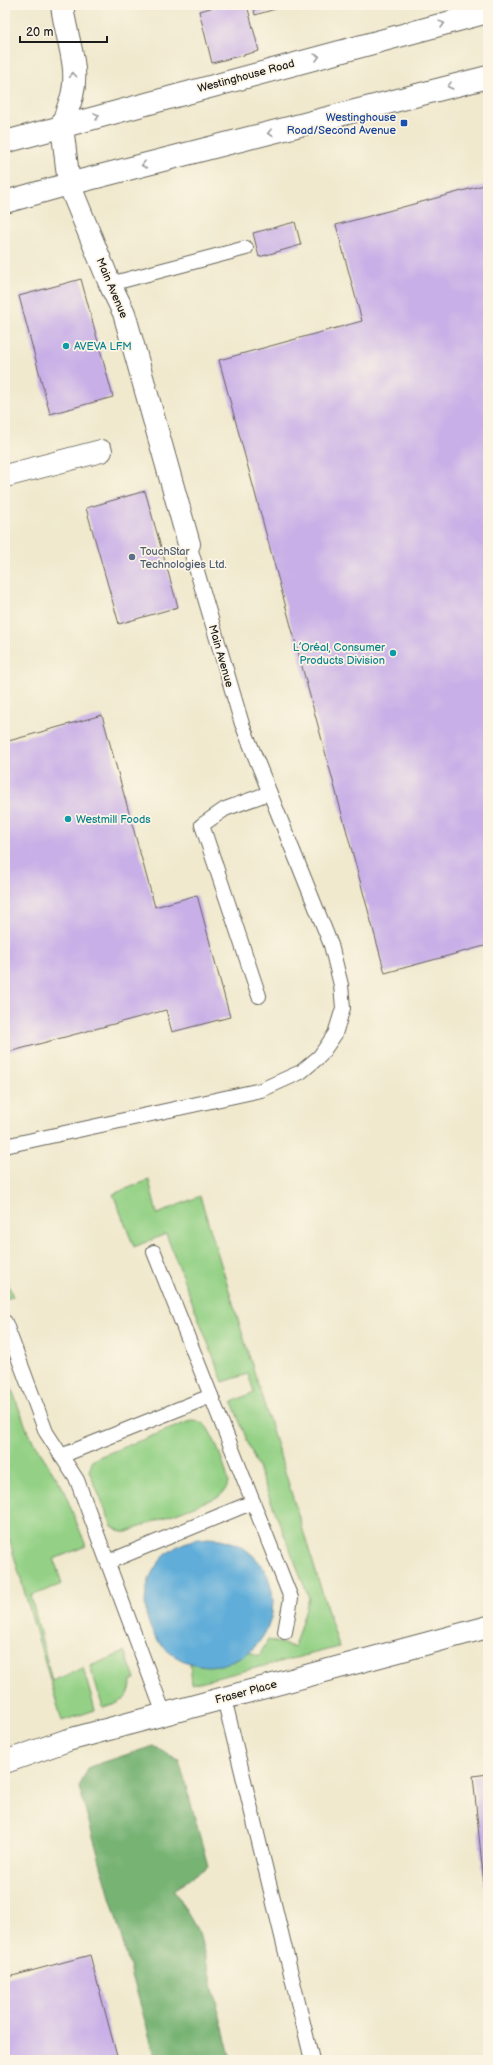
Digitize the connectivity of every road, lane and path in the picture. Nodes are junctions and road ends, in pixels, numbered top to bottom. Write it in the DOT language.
graph roads {
  1 [pos="62,5"];
  2 [pos="488,12"];
  3 [pos="488,77"];
  4 [pos="62,126"];
  5 [pos="5,142"];
  6 [pos="69,184"];
  7 [pos="5,202"];
  8 [pos="246,248"];
  9 [pos="110,284"];
  10 [pos="101,451"];
  11 [pos="5,476"];
  12 [pos="189,544"];
  13 [pos="269,792"];
  14 [pos="259,996"];
  15 [pos="5,1146"];
  16 [pos="154,1252"];
  17 [pos="5,1322"];
  18 [pos="211,1396"];
  19 [pos="61,1456"];
  20 [pos="253,1502"];
  21 [pos="108,1562"];
  22 [pos="488,1627"];
  23 [pos="285,1632"];
  24 [pos="224,1698"];
  25 [pos="164,1714"];
  26 [pos="5,1762"];
  27 [pos="312,2060"];
  4 -- 1 [label="street, one-way"];
  4 -- 2 [label="street, Westinghouse Road, one-way"];
  3 -- 6 [label="street, one-way"];
  4 -- 5 [label="street, Westinghouse Road"];
  4 -- 6 [label="street, Main Avenue"];
  6 -- 7 [label="street"];
  6 -- 9 [label="street, Main Avenue"];
  8 -- 9 [label="lane"];
  9 -- 12 [label="street, Main Avenue"];
  10 -- 11 [label="street"];
  12 -- 13 [label="lane, Main Avenue"];
  13 -- 14 [label="lane"];
  13 -- 15 [label="lane, Main Avenue"];
  16 -- 18 [label="lane"];
  17 -- 19 [label="lane"];
  18 -- 19 [label="lane"];
  18 -- 20 [label="lane"];
  19 -- 21 [label="lane"];
  20 -- 21 [label="lane"];
  20 -- 23 [label="lane"];
  21 -- 25 [label="lane"];
  22 -- 24 [label="street, Fraser Place"];
  24 -- 25 [label="street, Fraser Place"];
  24 -- 27 [label="lane"];
  25 -- 26 [label="street, Fraser Place"];
}
